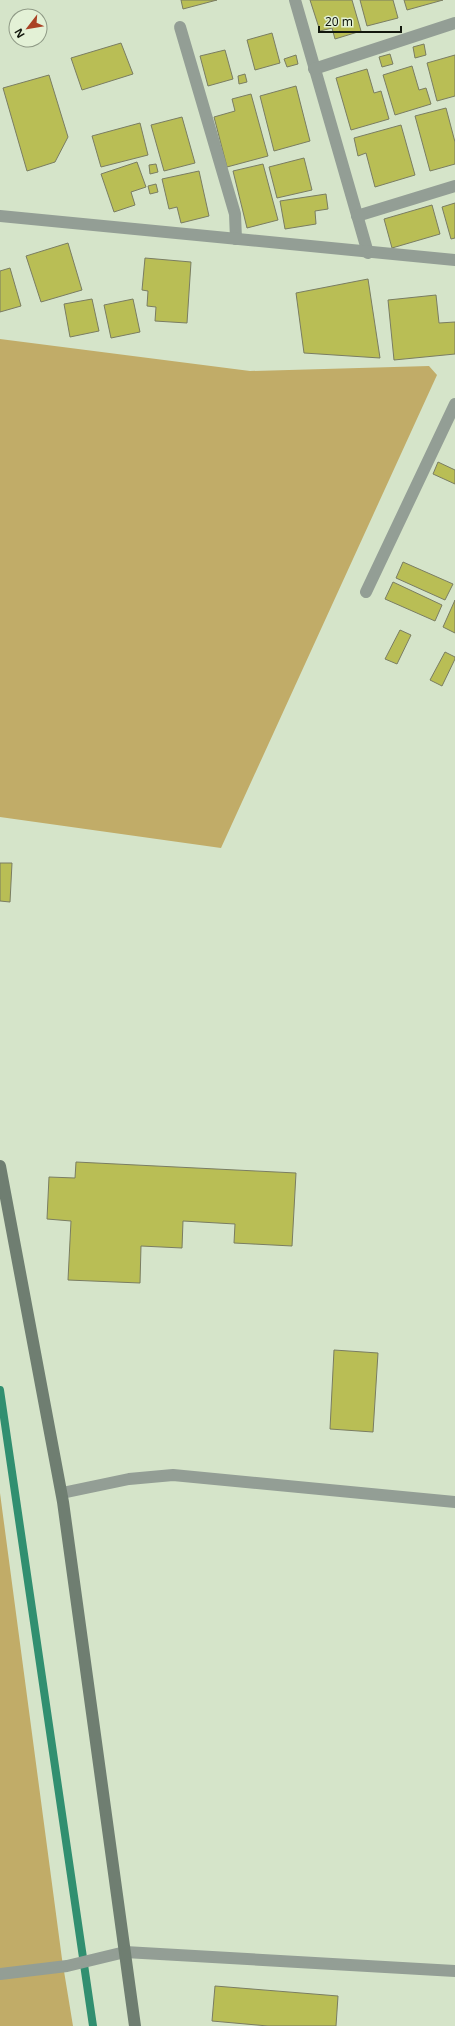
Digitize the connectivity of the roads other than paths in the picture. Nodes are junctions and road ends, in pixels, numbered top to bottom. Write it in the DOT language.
graph roads {
  1 [pos="295,0"];
  2 [pos="455,23"];
  3 [pos="180,27"];
  4 [pos="314,69"];
  5 [pos="455,186"];
  6 [pos="0,216"];
  7 [pos="357,216"];
  8 [pos="236,238"];
  9 [pos="368,253"];
  10 [pos="455,260"];
  11 [pos="455,404"];
  12 [pos="366,592"];
  13 [pos="0,1166"];
  14 [pos="62,1493"];
  15 [pos="455,1502"];
  16 [pos="125,1952"];
  17 [pos="455,1971"];
  18 [pos="0,1974"];
  19 [pos="135,2026"];
  1 -- 4 [label="street"];
  2 -- 4 [label="street"];
  3 -- 8 [label="street"];
  4 -- 7 [label="street"];
  5 -- 7 [label="street"];
  6 -- 8 [label="street"];
  7 -- 9 [label="street"];
  8 -- 9 [label="street"];
  9 -- 10 [label="street"];
  11 -- 12 [label="street"];
  13 -- 14 [label="street"];
  14 -- 15 [label="street"];
  14 -- 16 [label="street"];
  16 -- 17 [label="street"];
  16 -- 18 [label="street"];
  16 -- 19 [label="street"];
}
